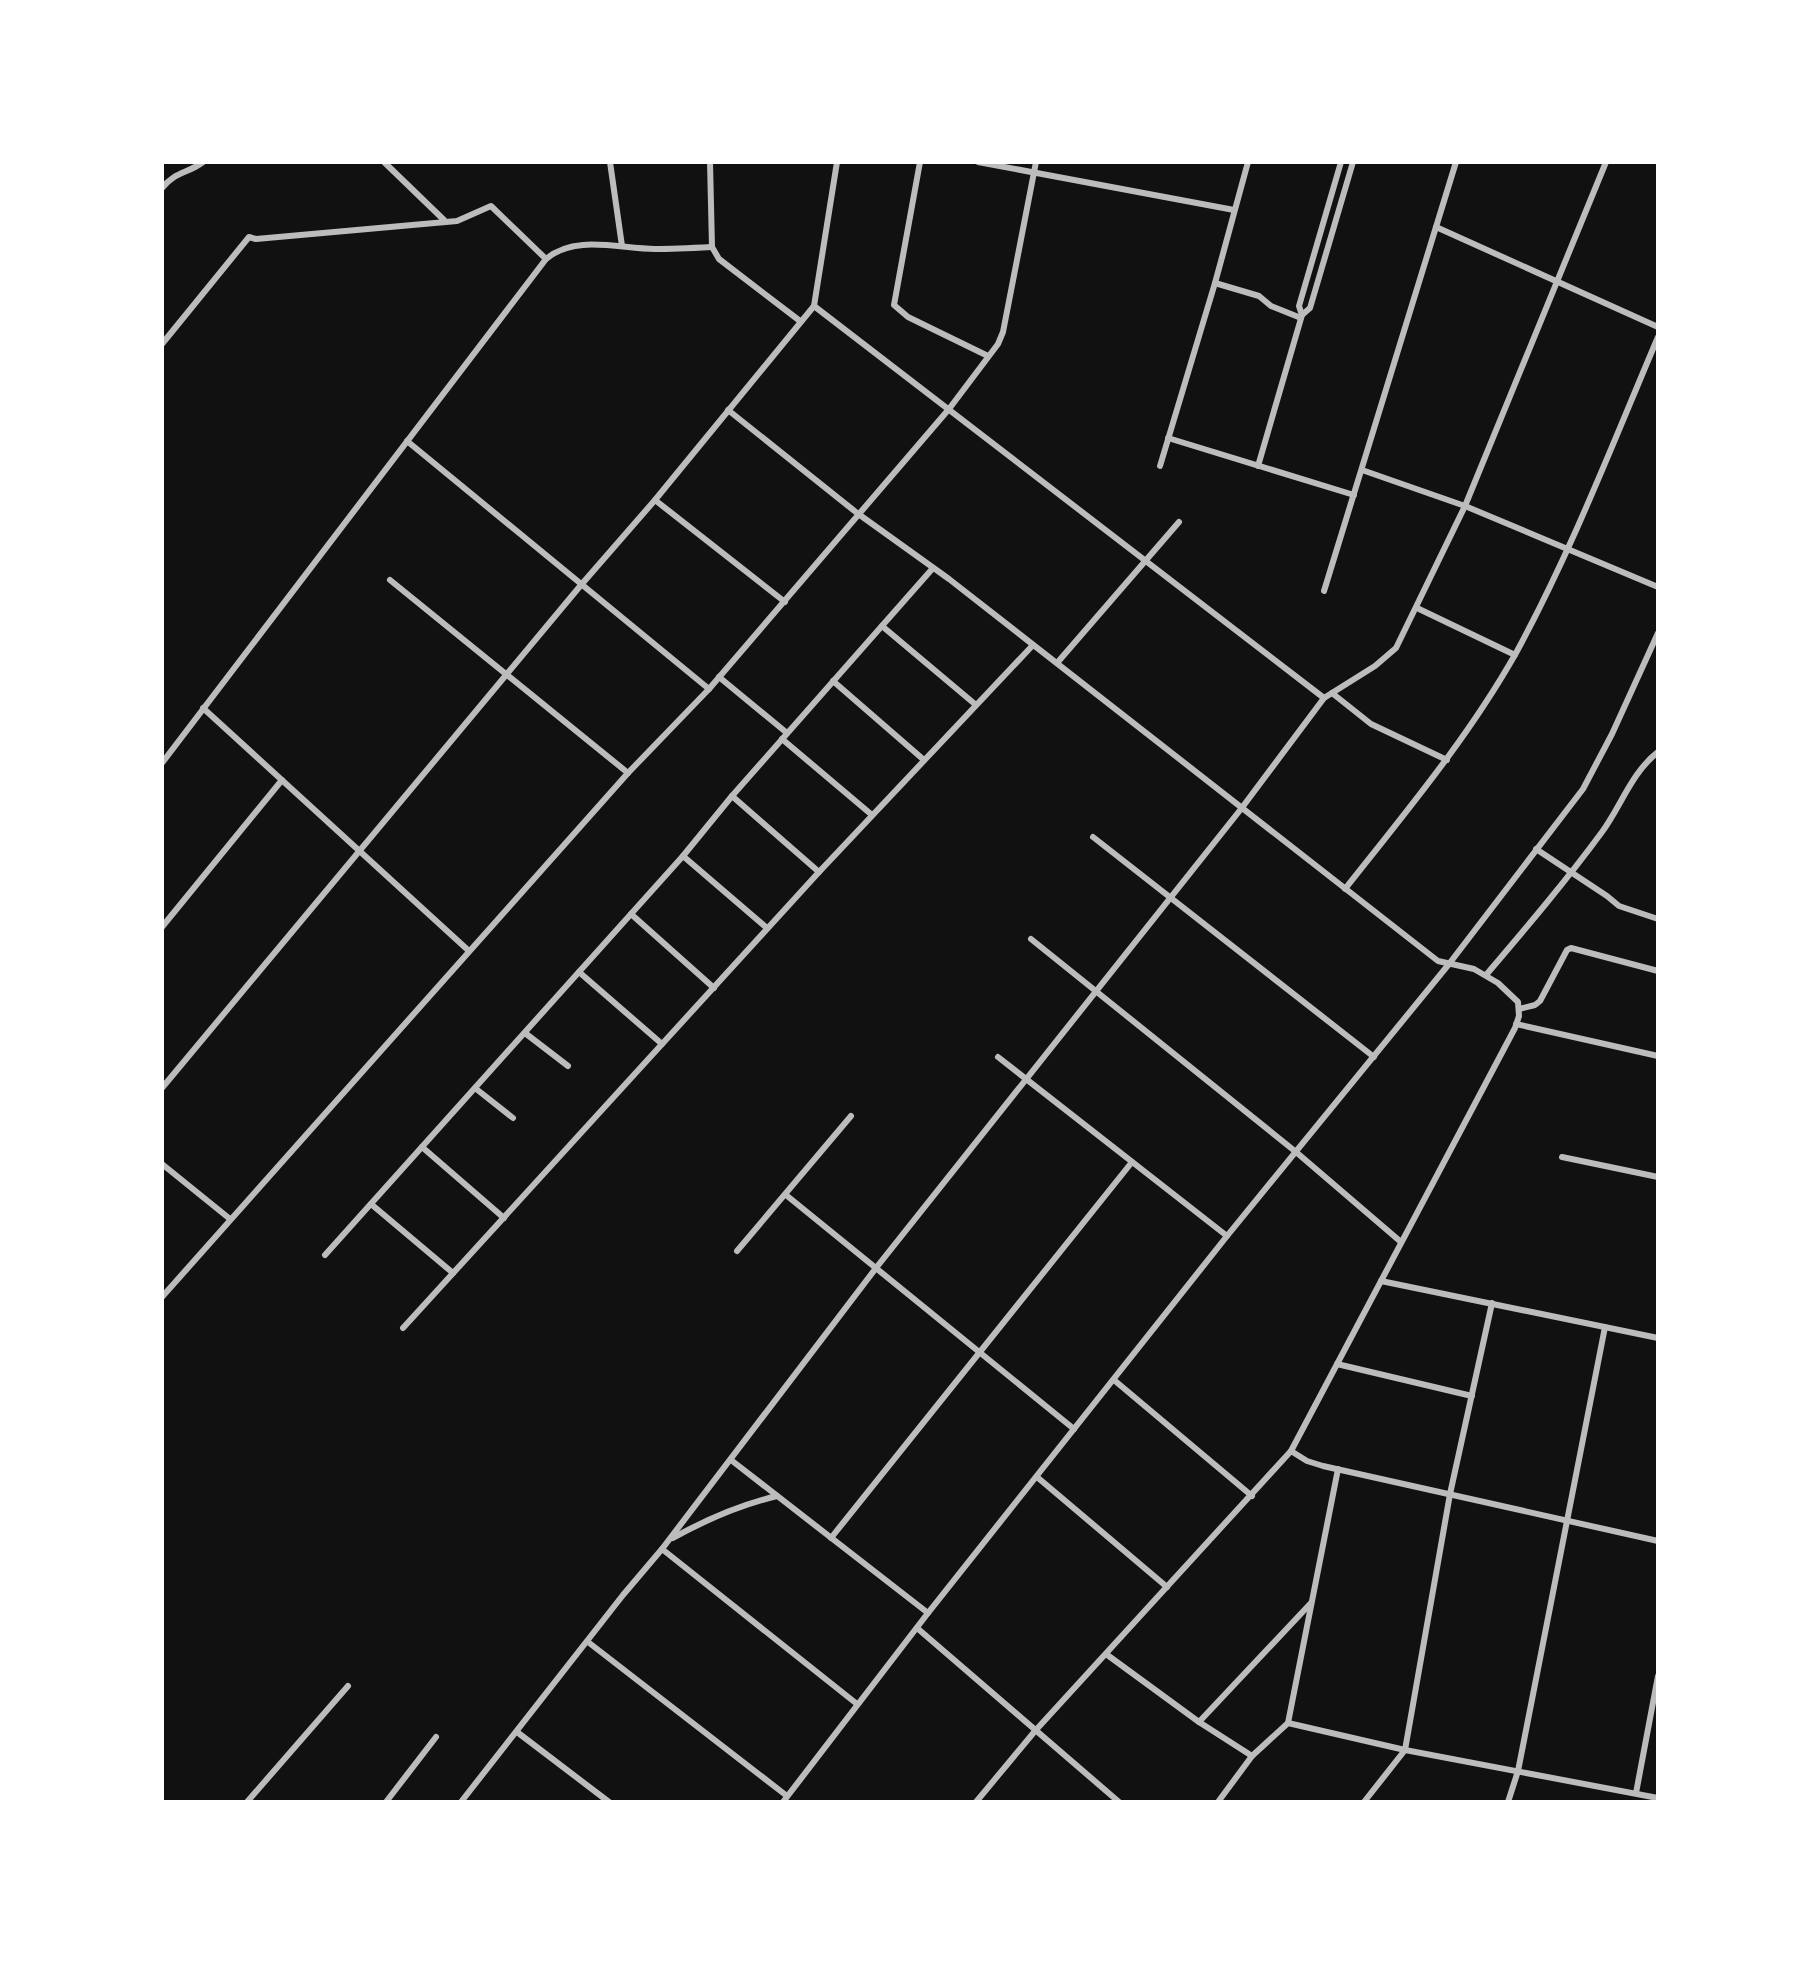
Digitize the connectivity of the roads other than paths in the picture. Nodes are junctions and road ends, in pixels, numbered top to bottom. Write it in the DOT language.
graph roads {
  1 [pos="203,162"];
  2 [pos="384,162"];
  3 [pos="610,162"];
  4 [pos="710,162"];
  5 [pos="837,162"];
  6 [pos="920,162"];
  7 [pos="978,162"];
  8 [pos="1036,162"];
  9 [pos="1248,162"];
  10 [pos="1341,162"];
  11 [pos="1353,162"];
  12 [pos="1456,162"];
  13 [pos="1606,162"];
  14 [pos="1034,172"];
  15 [pos="162,188"];
  16 [pos="1234,210"];
  17 [pos="444,220"];
  18 [pos="1436,227"];
  19 [pos="622,246"];
  20 [pos="712,247"];
  21 [pos="546,259"];
  22 [pos="1557,282"];
  23 [pos="1215,283"];
  24 [pos="814,306"];
  25 [pos="1301,316"];
  26 [pos="800,321"];
  27 [pos="1658,327"];
  28 [pos="1658,337"];
  29 [pos="162,344"];
  30 [pos="988,356"];
  31 [pos="949,409"];
  32 [pos="728,410"];
  33 [pos="1168,438"];
  34 [pos="407,441"];
  35 [pos="1160,466"];
  36 [pos="1258,466"];
  37 [pos="1362,470"];
  38 [pos="1354,495"];
  39 [pos="655,500"];
  40 [pos="1465,506"];
  41 [pos="857,513"];
  42 [pos="1179,522"];
  43 [pos="1569,547"];
  44 [pos="1145,560"];
  45 [pos="933,568"];
  46 [pos="390,580"];
  47 [pos="581,585"];
  48 [pos="1658,587"];
  49 [pos="1324,591"];
  50 [pos="785,602"];
  51 [pos="1417,608"];
  52 [pos="882,626"];
  53 [pos="1658,633"];
  54 [pos="1033,645"];
  55 [pos="1515,655"];
  56 [pos="1057,663"];
  57 [pos="506,675"];
  58 [pos="719,677"];
  59 [pos="833,681"];
  60 [pos="709,689"];
  61 [pos="1332,693"];
  62 [pos="1324,698"];
  63 [pos="976,705"];
  64 [pos="203,708"];
  65 [pos="785,736"];
  66 [pos="1658,752"];
  67 [pos="924,760"];
  68 [pos="1447,760"];
  69 [pos="162,763"];
  70 [pos="628,773"];
  71 [pos="282,780"];
  72 [pos="732,796"];
  73 [pos="1241,809"];
  74 [pos="872,815"];
  75 [pos="1093,837"];
  76 [pos="1536,849"];
  77 [pos="359,851"];
  78 [pos="683,856"];
  79 [pos="819,872"];
  80 [pos="1572,873"];
  81 [pos="1345,889"];
  82 [pos="1169,898"];
  83 [pos="631,914"];
  84 [pos="1658,919"];
  85 [pos="162,927"];
  86 [pos="767,928"];
  87 [pos="1031,939"];
  88 [pos="469,951"];
  89 [pos="1449,964"];
  90 [pos="1658,971"];
  91 [pos="579,972"];
  92 [pos="1486,975"];
  93 [pos="714,988"];
  94 [pos="1096,992"];
  95 [pos="1519,1009"];
  96 [pos="1516,1024"];
  97 [pos="525,1033"];
  98 [pos="662,1044"];
  99 [pos="1658,1056"];
  100 [pos="998,1057"];
  101 [pos="1374,1057"];
  102 [pos="568,1066"];
  103 [pos="1026,1080"];
  104 [pos="162,1088"];
  105 [pos="475,1088"];
  106 [pos="851,1116"];
  107 [pos="513,1118"];
  108 [pos="422,1147"];
  109 [pos="1296,1152"];
  110 [pos="1562,1157"];
  111 [pos="1132,1162"];
  112 [pos="162,1164"];
  113 [pos="1658,1177"];
  114 [pos="786,1195"];
  115 [pos="371,1204"];
  116 [pos="504,1218"];
  117 [pos="230,1219"];
  118 [pos="1227,1236"];
  119 [pos="1401,1242"];
  120 [pos="737,1251"];
  121 [pos="325,1255"];
  122 [pos="876,1268"];
  123 [pos="453,1273"];
  124 [pos="1381,1281"];
  125 [pos="162,1297"];
  126 [pos="1492,1303"];
  127 [pos="1605,1327"];
  128 [pos="403,1328"];
  129 [pos="1658,1338"];
  130 [pos="981,1351"];
  131 [pos="1337,1364"];
  132 [pos="1114,1380"];
  133 [pos="1472,1396"];
  134 [pos="1074,1429"];
  135 [pos="1291,1451"];
  136 [pos="731,1460"];
  137 [pos="1338,1469"];
  138 [pos="1037,1477"];
  139 [pos="1450,1494"];
  140 [pos="777,1496"];
  141 [pos="1252,1496"];
  142 [pos="1567,1521"];
  143 [pos="831,1538"];
  144 [pos="669,1540"];
  145 [pos="1658,1541"];
  146 [pos="662,1549"];
  147 [pos="1167,1587"];
  148 [pos="1313,1600"];
  149 [pos="928,1613"];
  150 [pos="917,1628"];
  151 [pos="588,1642"];
  152 [pos="1106,1654"];
  153 [pos="1658,1676"];
  154 [pos="348,1686"];
  155 [pos="857,1704"];
  156 [pos="1199,1722"];
  157 [pos="1288,1723"];
  158 [pos="1035,1731"];
  159 [pos="517,1732"];
  160 [pos="436,1737"];
  161 [pos="1405,1750"];
  162 [pos="1252,1756"];
  163 [pos="1518,1771"];
  164 [pos="1636,1793"];
  165 [pos="1658,1798"];
  166 [pos="785,1799"];
  167 [pos="247,1802"];
  168 [pos="386,1802"];
  169 [pos="461,1802"];
  170 [pos="609,1802"];
  171 [pos="976,1802"];
  172 [pos="1119,1802"];
  173 [pos="1218,1802"];
  174 [pos="1364,1802"];
  175 [pos="1508,1802"];
  1 -- 15 [label="street"];
  2 -- 17 [label="street"];
  3 -- 19 [label="street"];
  4 -- 20 [label="street"];
  5 -- 24 [label="street"];
  6 -- 30 [label="street"];
  7 -- 14 [label="street"];
  8 -- 14 [label="street"];
  9 -- 16 [label="street"];
  10 -- 25 [label="street"];
  11 -- 25 [label="street"];
  12 -- 18 [label="street"];
  13 -- 22 [label="street"];
  14 -- 16 [label="street"];
  14 -- 30 [label="street"];
  16 -- 23 [label="street"];
  17 -- 21 [label="street"];
  17 -- 29 [label="street"];
  18 -- 22 [label="street"];
  18 -- 37 [label="street"];
  19 -- 20 [label="street"];
  19 -- 21 [label="street"];
  20 -- 26 [label="street"];
  21 -- 34 [label="street"];
  22 -- 27 [label="street"];
  22 -- 40 [label="street"];
  23 -- 25 [label="street"];
  23 -- 33 [label="street"];
  24 -- 26 [label="street"];
  24 -- 31 [label="street"];
  25 -- 36 [label="street"];
  26 -- 32 [label="street"];
  28 -- 43 [label="street"];
  30 -- 31 [label="street"];
  31 -- 41 [label="street"];
  31 -- 44 [label="street"];
  32 -- 39 [label="street"];
  32 -- 41 [label="street"];
  33 -- 35 [label="street"];
  33 -- 36 [label="street"];
  34 -- 47 [label="street"];
  34 -- 64 [label="street"];
  36 -- 38 [label="street"];
  37 -- 38 [label="street"];
  37 -- 40 [label="street"];
  38 -- 49 [label="street"];
  39 -- 47 [label="street"];
  39 -- 50 [label="street"];
  40 -- 43 [label="street"];
  40 -- 51 [label="street"];
  41 -- 45 [label="street"];
  41 -- 50 [label="street"];
  42 -- 44 [label="street"];
  43 -- 48 [label="street"];
  43 -- 55 [label="street"];
  44 -- 56 [label="street"];
  44 -- 62 [label="street"];
  45 -- 52 [label="street"];
  45 -- 54 [label="street"];
  46 -- 57 [label="street"];
  47 -- 57 [label="street"];
  47 -- 60 [label="street"];
  50 -- 58 [label="street"];
  51 -- 55 [label="street"];
  51 -- 61 [label="street"];
  52 -- 59 [label="street"];
  52 -- 63 [label="street"];
  53 -- 76 [label="street"];
  54 -- 56 [label="street"];
  54 -- 63 [label="street"];
  55 -- 68 [label="street"];
  56 -- 73 [label="street"];
  57 -- 70 [label="street"];
  57 -- 77 [label="street"];
  58 -- 60 [label="street"];
  58 -- 65 [label="street"];
  59 -- 65 [label="street"];
  59 -- 67 [label="street"];
  60 -- 70 [label="street"];
  61 -- 62 [label="street"];
  61 -- 68 [label="street"];
  62 -- 73 [label="street"];
  63 -- 67 [label="street"];
  64 -- 69 [label="street"];
  64 -- 71 [label="street"];
  65 -- 72 [label="street"];
  65 -- 74 [label="street"];
  66 -- 80 [label="street"];
  67 -- 74 [label="street"];
  68 -- 81 [label="street"];
  70 -- 88 [label="street"];
  71 -- 77 [label="street"];
  71 -- 85 [label="street"];
  72 -- 78 [label="street"];
  72 -- 79 [label="street"];
  73 -- 81 [label="street"];
  73 -- 82 [label="street"];
  74 -- 79 [label="street"];
  75 -- 82 [label="street"];
  76 -- 80 [label="street"];
  76 -- 89 [label="street"];
  77 -- 88 [label="street"];
  77 -- 104 [label="street"];
  78 -- 83 [label="street"];
  78 -- 86 [label="street"];
  79 -- 86 [label="street"];
  80 -- 84 [label="street"];
  80 -- 92 [label="street"];
  81 -- 89 [label="street"];
  82 -- 94 [label="street"];
  82 -- 101 [label="street"];
  83 -- 91 [label="street"];
  83 -- 93 [label="street"];
  86 -- 93 [label="street"];
  87 -- 94 [label="street"];
  88 -- 117 [label="street"];
  89 -- 92 [label="street"];
  89 -- 101 [label="street"];
  90 -- 95 [label="street"];
  91 -- 97 [label="street"];
  91 -- 98 [label="street"];
  92 -- 95 [label="street"];
  93 -- 98 [label="street"];
  94 -- 103 [label="street"];
  94 -- 109 [label="street"];
  95 -- 96 [label="street"];
  96 -- 99 [label="street"];
  96 -- 119 [label="street"];
  97 -- 102 [label="street"];
  97 -- 105 [label="street"];
  98 -- 116 [label="street"];
  100 -- 103 [label="street"];
  101 -- 109 [label="street"];
  103 -- 111 [label="street"];
  103 -- 122 [label="street"];
  105 -- 107 [label="street"];
  105 -- 108 [label="street"];
  106 -- 114 [label="street"];
  108 -- 115 [label="street"];
  108 -- 116 [label="street"];
  109 -- 118 [label="street"];
  109 -- 119 [label="street"];
  110 -- 113 [label="street"];
  111 -- 118 [label="street"];
  111 -- 130 [label="street"];
  112 -- 117 [label="street"];
  114 -- 120 [label="street"];
  114 -- 122 [label="street"];
  115 -- 121 [label="street"];
  115 -- 123 [label="street"];
  116 -- 123 [label="street"];
  117 -- 125 [label="street"];
  118 -- 132 [label="street"];
  119 -- 124 [label="street"];
  122 -- 130 [label="street"];
  122 -- 136 [label="street"];
  123 -- 128 [label="street"];
  124 -- 126 [label="street"];
  124 -- 131 [label="street"];
  126 -- 127 [label="street"];
  126 -- 133 [label="street"];
  127 -- 129 [label="street"];
  127 -- 142 [label="street"];
  130 -- 134 [label="street"];
  130 -- 143 [label="street"];
  131 -- 133 [label="street"];
  131 -- 135 [label="street"];
  132 -- 134 [label="street"];
  132 -- 141 [label="street"];
  133 -- 139 [label="street"];
  134 -- 138 [label="street"];
  135 -- 137 [label="street"];
  135 -- 141 [label="street"];
  136 -- 140 [label="street"];
  136 -- 144 [label="street"];
  137 -- 139 [label="street"];
  137 -- 148 [label="street"];
  138 -- 147 [label="street"];
  138 -- 149 [label="street"];
  139 -- 142 [label="street"];
  139 -- 161 [label="street"];
  140 -- 143 [label="street"];
  140 -- 144 [label="street"];
  141 -- 147 [label="street"];
  142 -- 145 [label="street"];
  142 -- 163 [label="street"];
  143 -- 149 [label="street"];
  144 -- 146 [label="street"];
  146 -- 151 [label="street"];
  146 -- 155 [label="street"];
  147 -- 152 [label="street"];
  148 -- 156 [label="street"];
  148 -- 157 [label="street"];
  149 -- 150 [label="street"];
  150 -- 155 [label="street"];
  150 -- 158 [label="street"];
  151 -- 159 [label="street"];
  151 -- 166 [label="street"];
  152 -- 156 [label="street"];
  152 -- 158 [label="street"];
  153 -- 164 [label="street"];
  154 -- 167 [label="street"];
  155 -- 166 [label="street"];
  156 -- 162 [label="street"];
  157 -- 161 [label="street"];
  157 -- 162 [label="street"];
  158 -- 171 [label="street"];
  158 -- 172 [label="street"];
  159 -- 169 [label="street"];
  159 -- 170 [label="street"];
  160 -- 168 [label="street"];
  161 -- 163 [label="street"];
  161 -- 174 [label="street"];
  162 -- 173 [label="street"];
  163 -- 164 [label="street"];
  163 -- 175 [label="street"];
  164 -- 165 [label="street"];
}
